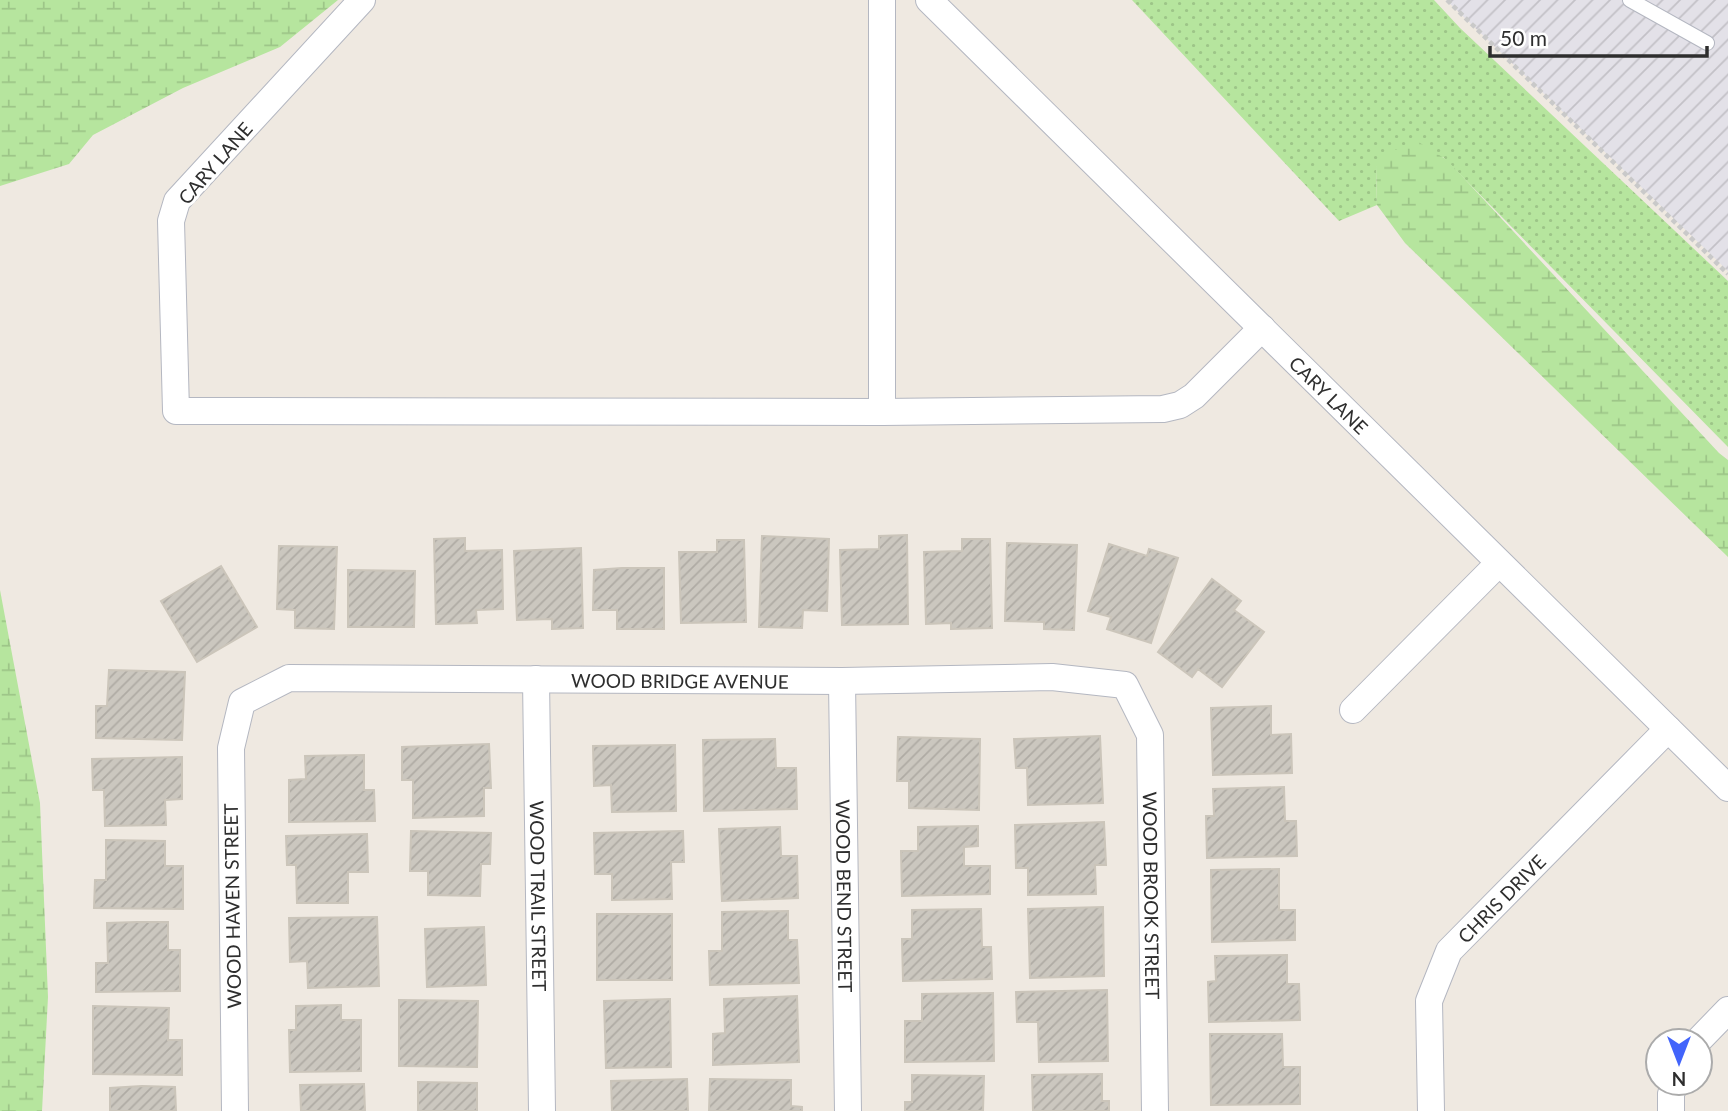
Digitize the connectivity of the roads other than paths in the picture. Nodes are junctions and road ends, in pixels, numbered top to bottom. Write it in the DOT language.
graph roads {
  1 [pos="362,0"];
  2 [pos="882,0"];
  3 [pos="929,0"];
  4 [pos="1630,0"];
  5 [pos="1707,43"];
  6 [pos="1262,328"];
  7 [pos="882,412"];
  8 [pos="1499,563"];
  9 [pos="536,679"];
  10 [pos="842,681"];
  11 [pos="1125,685"];
  12 [pos="242,702"];
  13 [pos="1353,710"];
  14 [pos="1668,729"];
  15 [pos="1728,788"];
  16 [pos="1728,1010"];
  17 [pos="1712,1027"];
  18 [pos="235,1111"];
  19 [pos="542,1111"];
  20 [pos="848,1111"];
  21 [pos="1155,1111"];
  22 [pos="1431,1111"];
  1 -- 7 [label="street, CARY LANE"];
  2 -- 7 [label="street"];
  3 -- 6 [label="street, CARY LANE"];
  4 -- 5 [label="lane"];
  6 -- 7 [label="street"];
  6 -- 8 [label="street, CARY LANE"];
  8 -- 13 [label="street"];
  8 -- 14 [label="street, CARY LANE"];
  9 -- 10 [label="street, WOOD BRIDGE AVENUE"];
  9 -- 12 [label="street, WOOD BRIDGE AVENUE"];
  9 -- 19 [label="street, WOOD TRAIL STREET"];
  10 -- 11 [label="street, WOOD BRIDGE AVENUE"];
  10 -- 20 [label="street, WOOD BEND STREET"];
  11 -- 21 [label="street, WOOD BROOK STREET"];
  12 -- 18 [label="street, WOOD HAVEN STREET"];
  14 -- 15 [label="street, CARY LANE"];
  14 -- 22 [label="street, CHRIS DRIVE"];
  16 -- 17 [label="street"];
}
